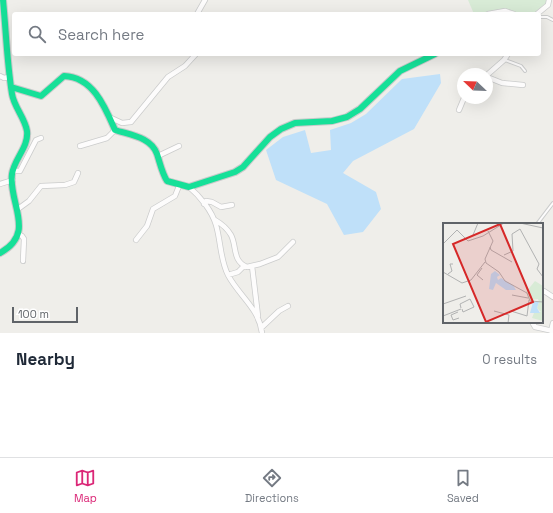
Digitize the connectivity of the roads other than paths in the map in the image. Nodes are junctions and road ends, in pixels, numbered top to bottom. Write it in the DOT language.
graph roads {
  1 [pos="3,0"];
  2 [pos="204,0"];
  3 [pos="550,0"];
  4 [pos="198,12"];
  5 [pos="539,12"];
  6 [pos="541,17"];
  7 [pos="553,20"];
  8 [pos="194,56"];
  9 [pos="431,56"];
  10 [pos="507,56"];
  11 [pos="504,60"];
  12 [pos="493,70"];
  13 [pos="525,70"];
  14 [pos="0,76"];
  15 [pos="9,77"];
  16 [pos="493,79"];
  17 [pos="523,85"];
  18 [pos="11,87"];
  19 [pos="462,104"];
  20 [pos="459,110"];
  21 [pos="109,116"];
  22 [pos="115,130"];
  23 [pos="41,138"];
  24 [pos="80,146"];
  25 [pos="179,146"];
  26 [pos="158,156"];
  27 [pos="13,171"];
  28 [pos="78,173"];
  29 [pos="13,180"];
  30 [pos="0,184"];
  31 [pos="179,186"];
  32 [pos="189,187"];
  33 [pos="553,203"];
  34 [pos="204,204"];
  35 [pos="232,205"];
  36 [pos="18,209"];
  37 [pos="214,219"];
  38 [pos="538,223"];
  39 [pos="18,234"];
  40 [pos="136,240"];
  41 [pos="293,242"];
  42 [pos="0,253"];
  43 [pos="23,261"];
  44 [pos="244,266"];
  45 [pos="252,266"];
  46 [pos="228,276"];
  47 [pos="543,292"];
  48 [pos="553,297"];
  49 [pos="288,306"];
  50 [pos="258,320"];
  51 [pos="533,323"];
  52 [pos="553,323"];
  53 [pos="262,330"];
  54 [pos="552,331"];
  1 -- 15 [label="street"];
  2 -- 4 [label="street"];
  3 -- 5 [label="street"];
  6 -- 7 [label="lane"];
  8 -- 21 [label="street"];
  9 -- 32 [label="street"];
  10 -- 11 [label="street"];
  11 -- 12 [label="street"];
  11 -- 13 [label="lane"];
  14 -- 15 [label="street"];
  15 -- 18 [label="street"];
  16 -- 17 [label="street"];
  18 -- 21 [label="street"];
  18 -- 27 [label="street"];
  19 -- 20 [label="street"];
  21 -- 22 [label="street"];
  22 -- 24 [label="street"];
  22 -- 26 [label="street"];
  23 -- 27 [label="street"];
  25 -- 26 [label="street"];
  26 -- 31 [label="street"];
  27 -- 29 [label="street"];
  28 -- 36 [label="street"];
  29 -- 30 [label="street"];
  29 -- 36 [label="street"];
  31 -- 32 [label="street"];
  31 -- 40 [label="street"];
  32 -- 34 [label="street"];
  33 -- 38 [label="lane"];
  34 -- 35 [label="street"];
  34 -- 37 [label="street"];
  36 -- 39 [label="street"];
  37 -- 44 [label="street"];
  37 -- 46 [label="street"];
  39 -- 42 [label="street"];
  39 -- 43 [label="street"];
  41 -- 45 [label="street"];
  44 -- 45 [label="street"];
  44 -- 46 [label="street"];
  45 -- 50 [label="street"];
  46 -- 50 [label="street"];
  47 -- 48 [label="street"];
  49 -- 53 [label="street"];
  50 -- 53 [label="street"];
  51 -- 54 [label="street"];
  52 -- 54 [label="street"];
}
